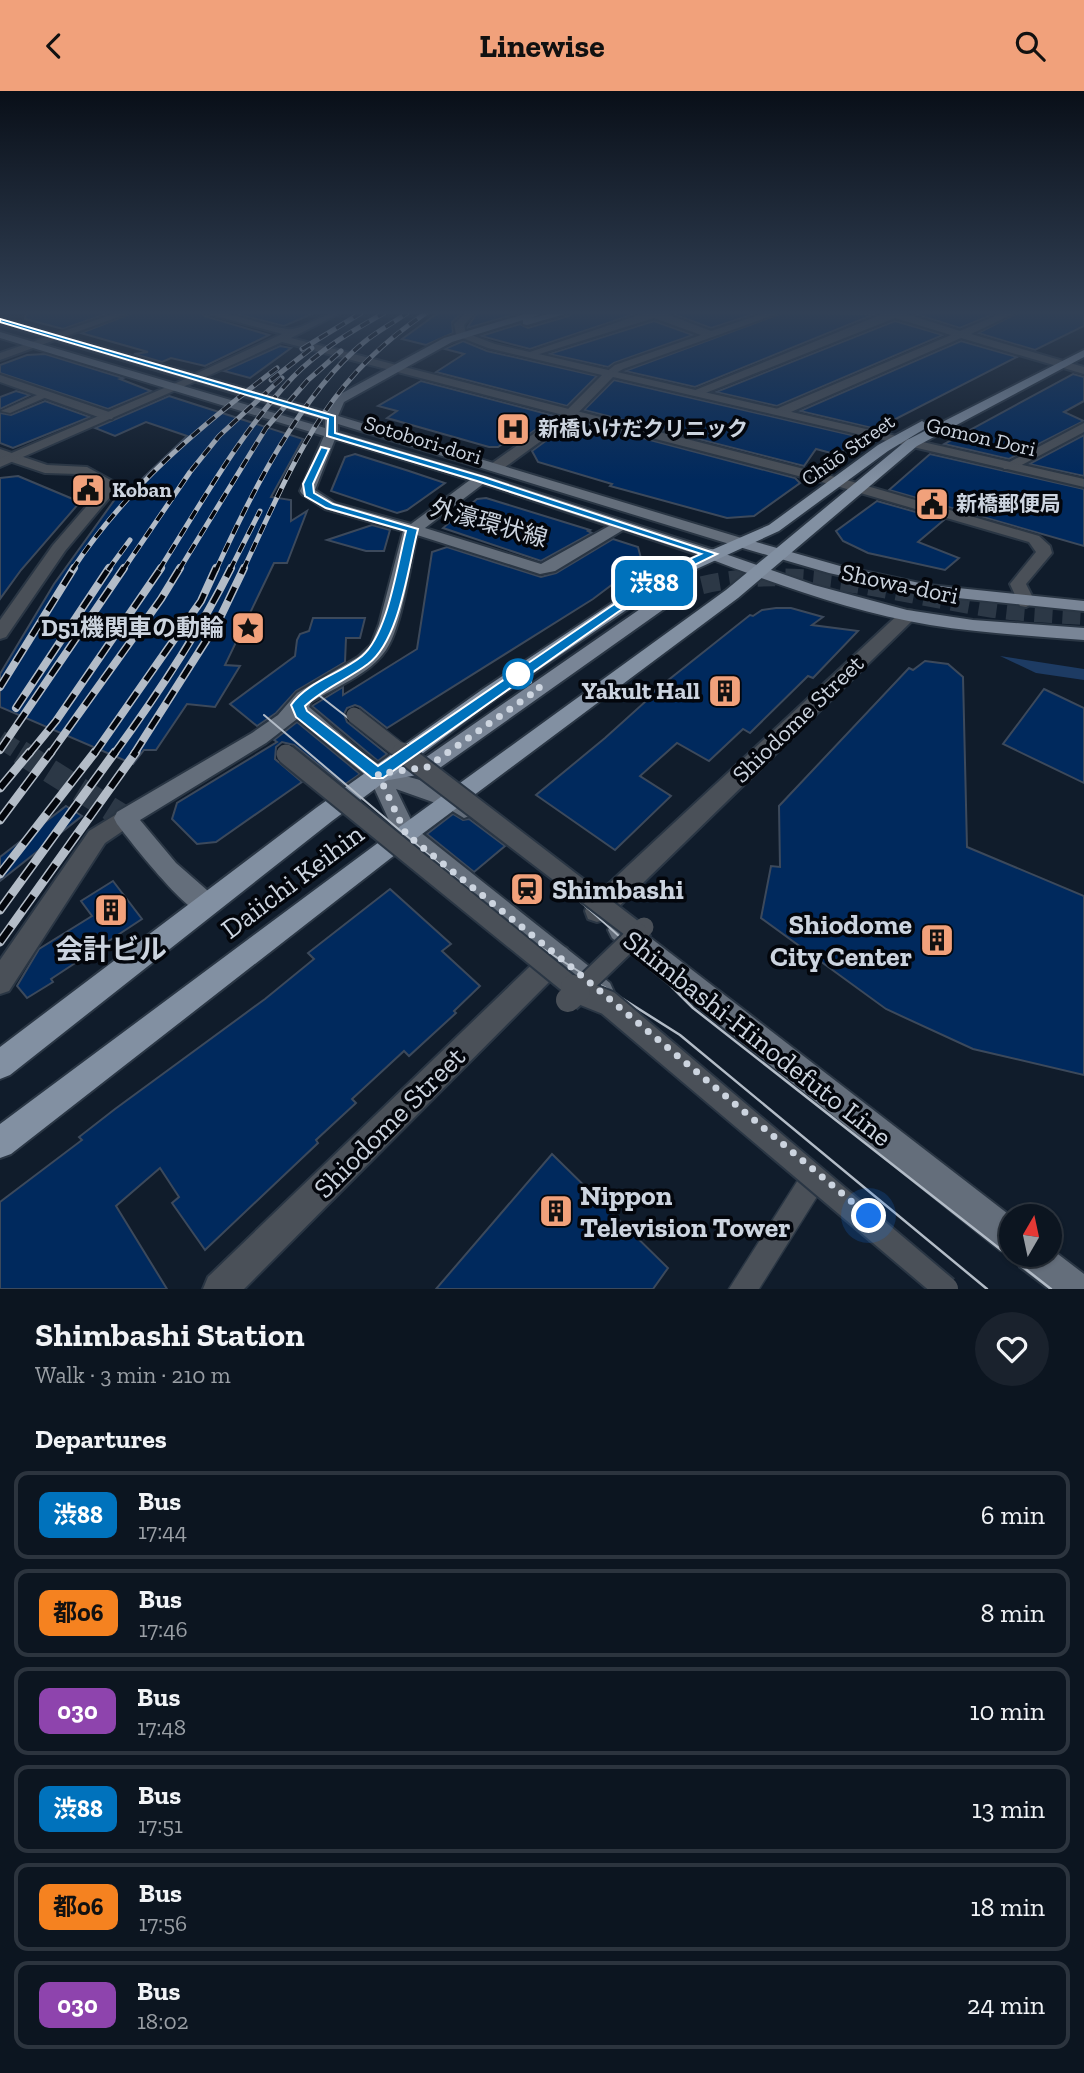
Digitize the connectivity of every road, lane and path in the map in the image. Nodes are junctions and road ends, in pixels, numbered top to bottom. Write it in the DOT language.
graph roads {
  1 [pos="113,369"];
  2 [pos="169,369"];
  3 [pos="215,369"];
  4 [pos="393,369"];
  5 [pos="399,369"];
  6 [pos="416,369"];
  7 [pos="593,369"];
  8 [pos="616,369"];
  9 [pos="754,369"];
  10 [pos="880,369"];
  11 [pos="1043,369"];
  12 [pos="1045,369"];
  13 [pos="411,372"];
  14 [pos="611,373"];
  15 [pos="197,377"];
  16 [pos="0,378"];
  17 [pos="174,387"];
  18 [pos="694,393"];
  19 [pos="46,394"];
  20 [pos="6,411"];
  21 [pos="780,412"];
  22 [pos="570,414"];
  23 [pos="108,417"];
  24 [pos="332,418"];
  25 [pos="1084,427"];
  26 [pos="331,434"];
  27 [pos="894,438"];
  28 [pos="912,443"];
  29 [pos="4,458"];
  30 [pos="1009,466"];
  31 [pos="496,467"];
  32 [pos="481,479"];
  33 [pos="838,482"];
  34 [pos="1084,483"];
  35 [pos="858,488"];
  36 [pos="623,524"];
  37 [pos="412,529"];
  38 [pos="742,543"];
  39 [pos="711,554"];
  40 [pos="781,555"];
  41 [pos="759,571"];
  42 [pos="675,593"];
  43 [pos="1026,602"];
  44 [pos="1084,606"];
  45 [pos="908,615"];
  46 [pos="0,633"];
  47 [pos="1084,634"];
  48 [pos="298,705"];
  49 [pos="354,715"];
  50 [pos="286,754"];
  51 [pos="378,774"];
  52 [pos="452,800"];
  53 [pos="125,818"];
  54 [pos="406,834"];
  55 [pos="207,905"];
  56 [pos="597,911"];
  57 [pos="558,956"];
  58 [pos="0,982"];
  59 [pos="573,996"];
  60 [pos="0,1065"];
  61 [pos="0,1143"];
  62 [pos="814,1178"];
  63 [pos="999,1228"];
  64 [pos="1048,1267"];
  65 [pos="219,1289"];
  66 [pos="743,1289"];
  67 [pos="946,1289"];
  68 [pos="957,1289"];
  69 [pos="1076,1289"];
  1 -- 17 [label="main road, Sotobori-dori"];
  2 -- 15 [label="main road, Sotobori-dori"];
  3 -- 15 [label="street"];
  4 -- 24 [label="main road, Sotobori-dori"];
  5 -- 13 [label="street"];
  6 -- 13 [label="main road, Sotobori-dori"];
  7 -- 14 [label="street, Gomon Dori"];
  8 -- 14 [label="street"];
  9 -- 18 [label="street"];
  10 -- 21 [label="street"];
  11 -- 27 [label="highway, Chūō Street"];
  12 -- 28 [label="highway, Chūō Street"];
  13 -- 22 [label="street"];
  13 -- 24 [label="main road, Sotobori-dori"];
  14 -- 18 [label="street, Gomon Dori"];
  14 -- 22 [label="street"];
  15 -- 17 [label="street"];
  15 -- 24 [label="main road, Sotobori-dori"];
  16 -- 19 [label="street"];
  17 -- 23 [label="street"];
  17 -- 26 [label="main road, Sotobori-dori"];
  18 -- 21 [label="street, Gomon Dori"];
  19 -- 20 [label="street"];
  19 -- 23 [label="street"];
  21 -- 27 [label="street, Gomon Dori"];
  22 -- 31 [label="street"];
  22 -- 33 [label="street"];
  23 -- 29 [label="street"];
  24 -- 26 [label="main road, 外濠環状線"];
  24 -- 31 [label="main road, Sotobori-dori"];
  25 -- 30 [label="street"];
  26 -- 32 [label="main road, Sotobori-dori"];
  26 -- 37 [label="main road, 外濠環状線"];
  27 -- 28 [label="street, Gomon Dori"];
  27 -- 33 [label="highway, Chūō Street"];
  28 -- 30 [label="street, Gomon Dori"];
  28 -- 35 [label="highway, Chūō Street"];
  29 -- 46 [label="street"];
  30 -- 34 [label="street, Gomon Dori"];
  31 -- 38 [label="main road, Sotobori-dori"];
  32 -- 36 [label="main road, Sotobori-dori"];
  32 -- 37 [label="main road, 外濠環状線"];
  33 -- 35 [label="street"];
  33 -- 38 [label="highway, Chūō Street"];
  35 -- 40 [label="highway, Chūō Street"];
  35 -- 43 [label="street"];
  36 -- 37 [label="main road, 外濠環状線"];
  36 -- 39 [label="main road, Sotobori-dori"];
  37 -- 48 [label="main road"];
  38 -- 39 [label="highway, Chūō Street"];
  38 -- 40 [label="main road, Showa-dori"];
  39 -- 41 [label="main road, Showa-dori"];
  39 -- 51 [label="highway, Daiichi Keihin"];
  40 -- 41 [label="highway, Chūō Street"];
  40 -- 43 [label="main road, Showa-dori"];
  41 -- 45 [label="main road, Showa-dori"];
  41 -- 52 [label="highway, Daiichi Keihin"];
  42 -- 51 [label="main road"];
  43 -- 44 [label="main road, Showa-dori"];
  45 -- 47 [label="main road, Showa-dori"];
  45 -- 56 [label="street, Shiodome Street"];
  48 -- 51 [label="main road"];
  48 -- 53 [label="main road"];
  49 -- 59 [label="street, bridge"];
  50 -- 59 [label="street, bridge"];
  51 -- 52 [label="main road, Shimbashi-Hinodefuto Line"];
  51 -- 54 [label="main road"];
  51 -- 55 [label="highway, Daiichi Keihin"];
  52 -- 54 [label="highway, Daiichi Keihin"];
  52 -- 56 [label="main road, Shimbashi-Hinodefuto Line"];
  53 -- 55 [label="main road"];
  53 -- 58 [label="street"];
  54 -- 57 [label="main road"];
  54 -- 61 [label="highway, Daiichi Keihin"];
  55 -- 60 [label="highway, Daiichi Keihin"];
  56 -- 63 [label="main road, Shimbashi-Hinodefuto Line"];
  57 -- 65 [label="street, Shiodome Street"];
  57 -- 68 [label="main road"];
  59 -- 62 [label="street, bridge"];
  62 -- 66 [label="street"];
  62 -- 67 [label="street, bridge"];
  64 -- 69 [label="main road"];
}
